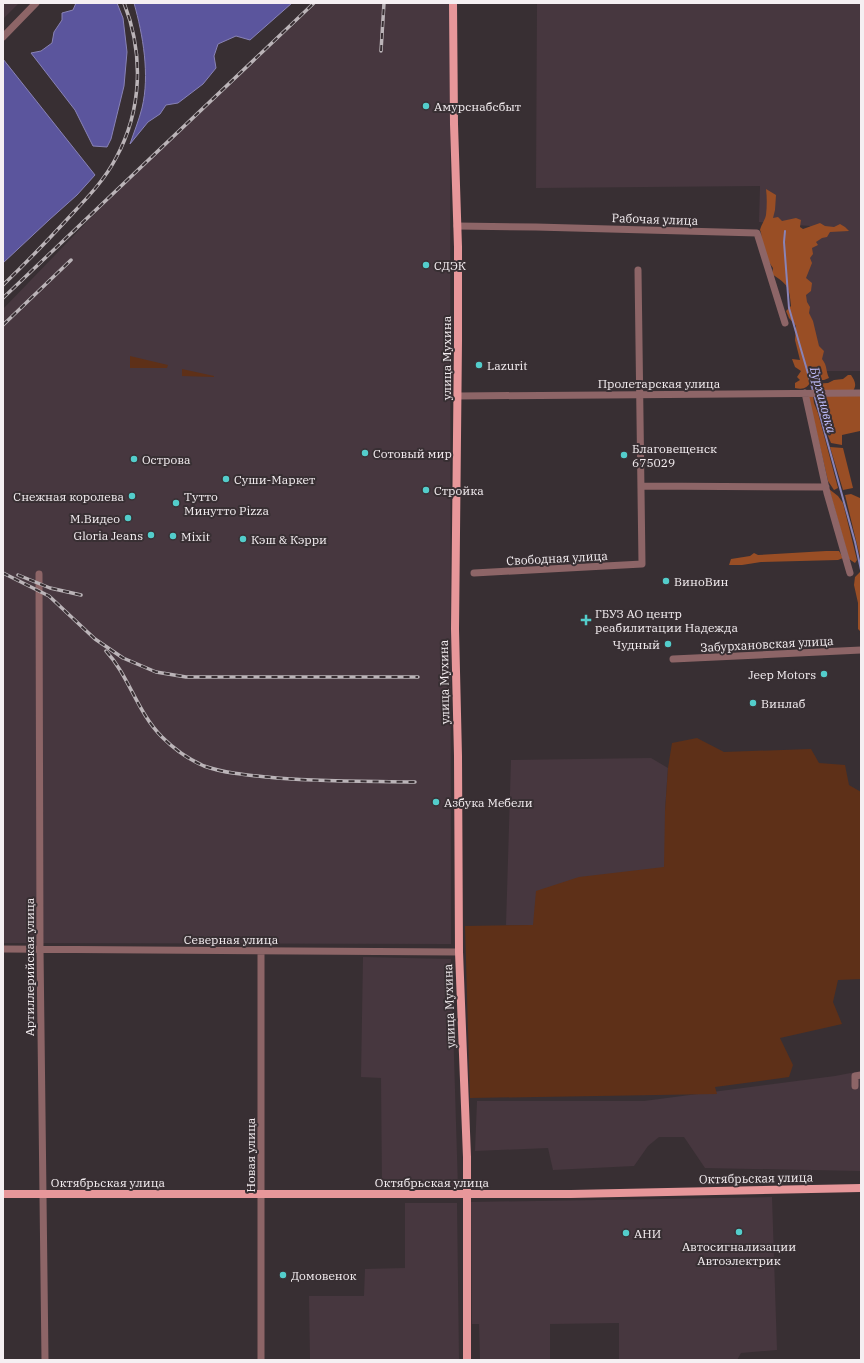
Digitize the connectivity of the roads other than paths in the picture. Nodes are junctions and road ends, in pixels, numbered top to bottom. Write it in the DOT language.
graph roads {
  1 [pos="36,3"];
  2 [pos="453,3"];
  3 [pos="3,37"];
  4 [pos="458,226"];
  5 [pos="638,270"];
  6 [pos="785,323"];
  7 [pos="811,393"];
  8 [pos="861,393"];
  9 [pos="640,395"];
  10 [pos="458,396"];
  11 [pos="641,486"];
  12 [pos="826,487"];
  13 [pos="474,573"];
  14 [pos="850,573"];
  15 [pos="39,574"];
  16 [pos="861,650"];
  17 [pos="673,659"];
  18 [pos="3,949"];
  19 [pos="40,949"];
  20 [pos="261,951"];
  21 [pos="459,952"];
  22 [pos="861,1075"];
  23 [pos="855,1086"];
  24 [pos="861,1188"];
  25 [pos="468,1193"];
  26 [pos="3,1194"];
  27 [pos="43,1194"];
  28 [pos="261,1194"];
  29 [pos="45,1360"];
  30 [pos="261,1360"];
  31 [pos="468,1360"];
  1 -- 3 [label="street"];
  2 -- 4 [label="main road, улица Мухина"];
  4 -- 6 [label="street, Рабочая улица"];
  4 -- 10 [label="main road, улица Мухина"];
  5 -- 9 [label="street"];
  7 -- 8 [label="street, Пролетарская улица"];
  7 -- 9 [label="street, Пролетарская улица"];
  7 -- 12 [label="street"];
  9 -- 10 [label="street, Пролетарская улица"];
  9 -- 11 [label="street"];
  10 -- 21 [label="main road, улица Мухина"];
  11 -- 12 [label="street"];
  11 -- 13 [label="street, Свободная улица"];
  12 -- 14 [label="street"];
  15 -- 19 [label="street, Артиллерийская улица"];
  16 -- 17 [label="street, Забурхановская улица"];
  18 -- 19 [label="street, Северная улица"];
  19 -- 20 [label="street, Северная улица"];
  19 -- 27 [label="street, Артиллерийская улица"];
  20 -- 21 [label="street, Северная улица"];
  20 -- 28 [label="street, Новая улица"];
  21 -- 25 [label="main road, улица Мухина"];
  22 -- 23 [label="street"];
  24 -- 25 [label="main road, Октябрьская улица"];
  25 -- 28 [label="main road, Октябрьская улица"];
  25 -- 31 [label="main road, улица Мухина"];
  26 -- 27 [label="main road, Октябрьская улица"];
  27 -- 28 [label="main road, Октябрьская улица"];
  27 -- 29 [label="street, Артиллерийская улица"];
  28 -- 30 [label="street, Новая улица"];
}
